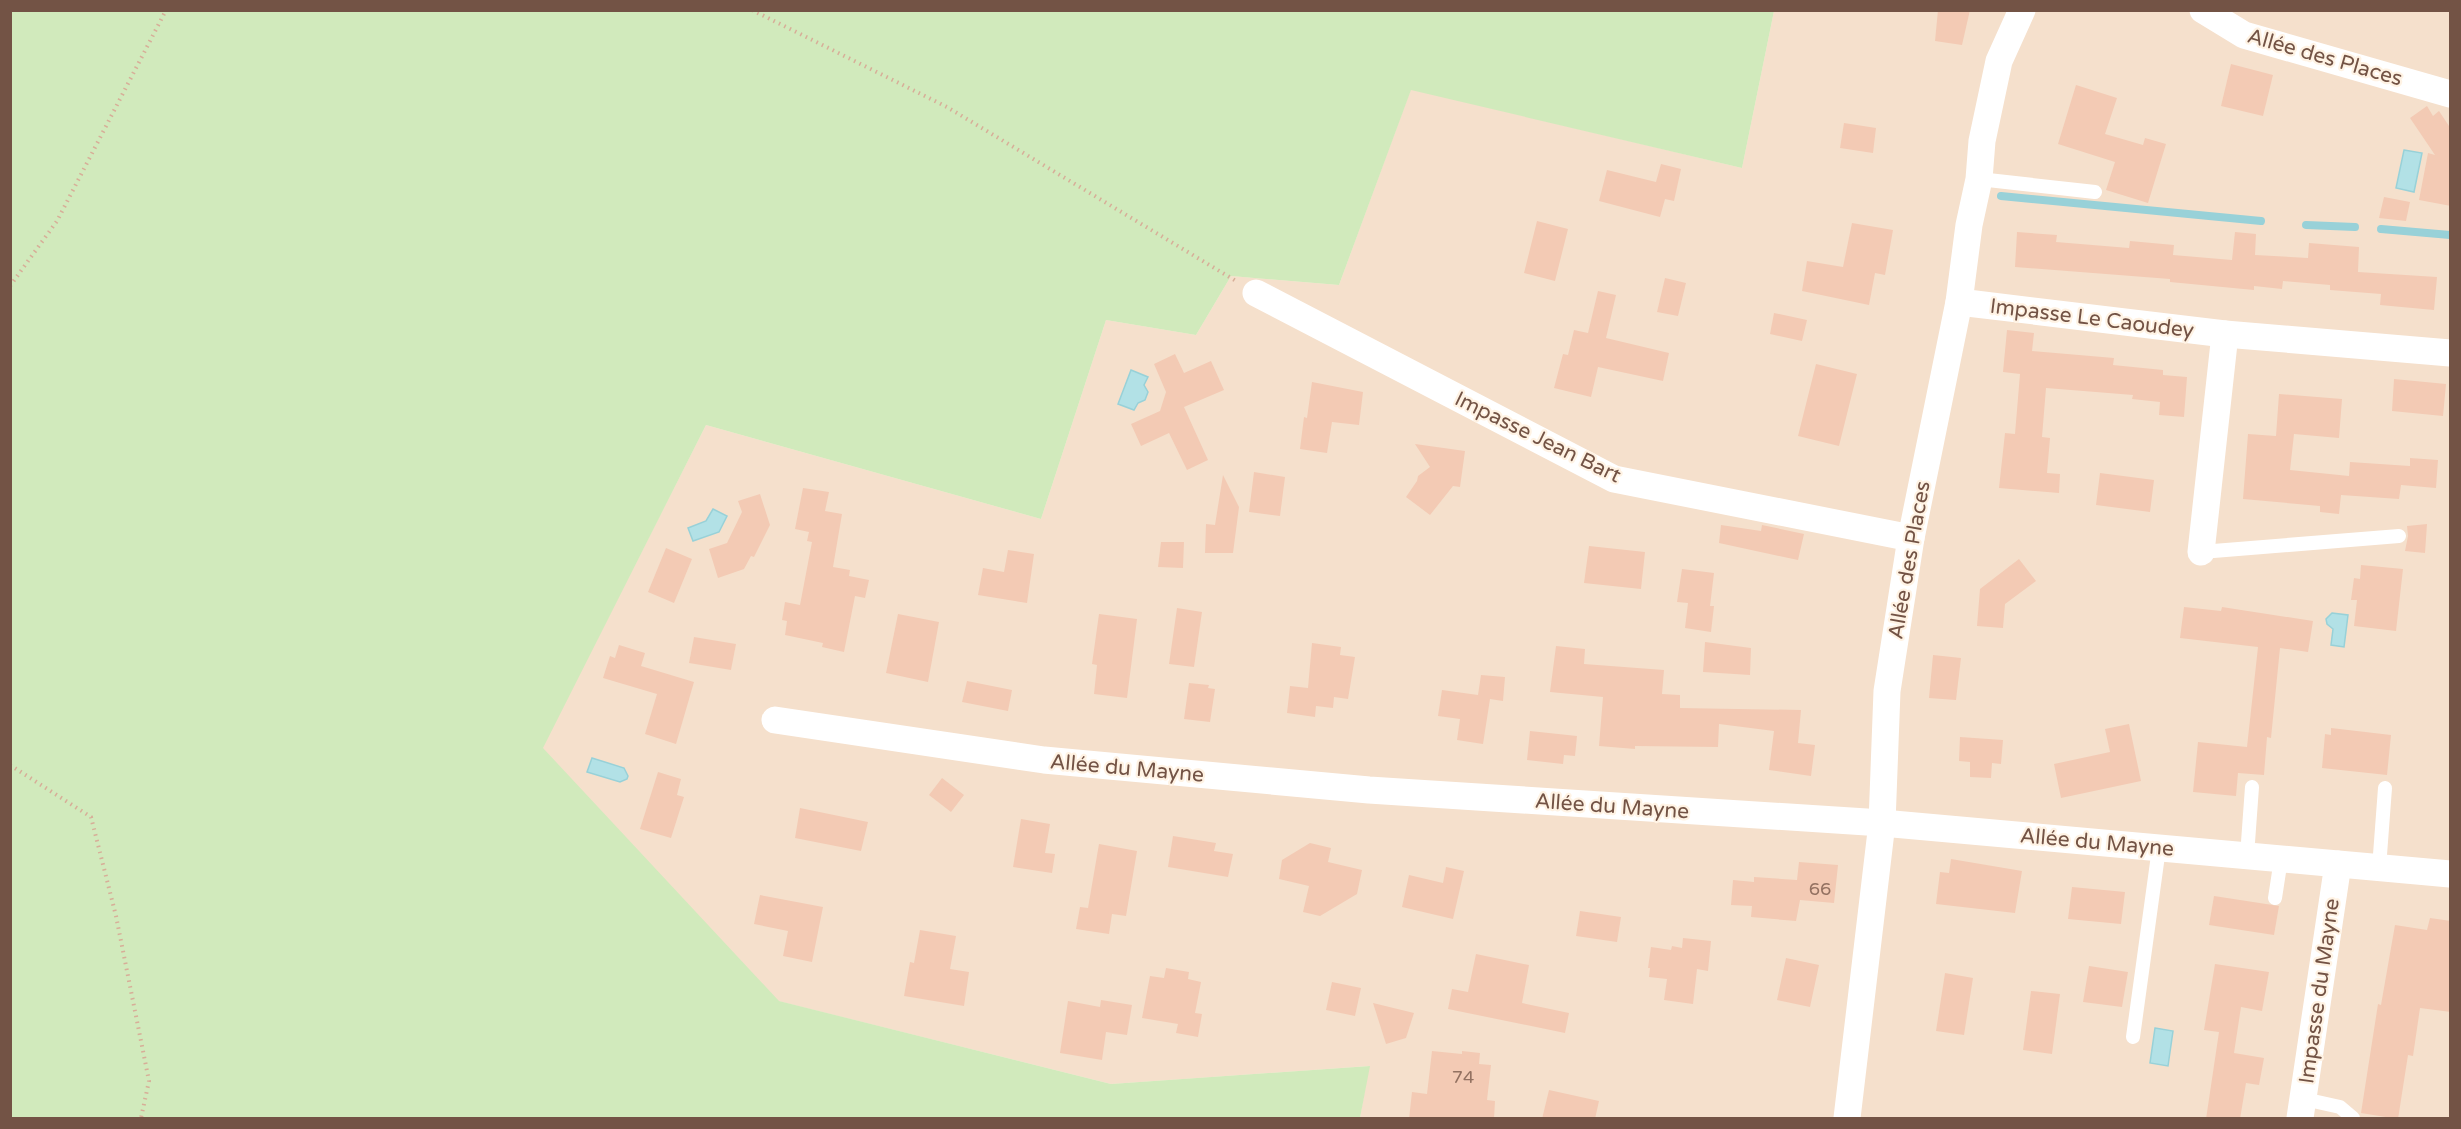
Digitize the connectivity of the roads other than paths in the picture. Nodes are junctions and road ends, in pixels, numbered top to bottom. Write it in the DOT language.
graph roads {
  1 [pos="2022,10"];
  2 [pos="2203,10"];
  3 [pos="2451,94"];
  4 [pos="1979,179"];
  5 [pos="2096,192"];
  6 [pos="1256,293"];
  7 [pos="1959,302"];
  8 [pos="2225,334"];
  9 [pos="2451,353"];
  10 [pos="2399,536"];
  11 [pos="1911,538"];
  12 [pos="2201,552"];
  13 [pos="775,720"];
  14 [pos="2252,787"];
  15 [pos="2385,788"];
  16 [pos="1882,823"];
  17 [pos="2159,848"];
  18 [pos="2247,856"];
  19 [pos="2281,859"];
  20 [pos="2338,864"];
  21 [pos="2379,868"];
  22 [pos="2451,874"];
  23 [pos="2275,898"];
  24 [pos="2133,1037"];
  25 [pos="2302,1109"];
  26 [pos="1847,1119"];
  27 [pos="2353,1119"];
  1 -- 4 [label="street, Allée des Places"];
  2 -- 3 [label="street, Allée des Places"];
  4 -- 5 [label="lane"];
  4 -- 7 [label="street, Allée des Places"];
  6 -- 11 [label="street, Impasse Jean Bart"];
  7 -- 8 [label="street, Impasse Le Caoudey"];
  7 -- 11 [label="street, Allée des Places"];
  8 -- 9 [label="street, Impasse Le Caoudey"];
  8 -- 12 [label="street, Impasse Le Caoudey"];
  10 -- 12 [label="lane"];
  11 -- 16 [label="street, Allée des Places"];
  13 -- 16 [label="street, Allée du Mayne"];
  14 -- 18 [label="lane"];
  15 -- 21 [label="lane"];
  16 -- 17 [label="street, Allée du Mayne"];
  16 -- 26 [label="street, Allée des Places"];
  17 -- 18 [label="street, Allée du Mayne"];
  17 -- 24 [label="lane"];
  18 -- 19 [label="street, Allée du Mayne"];
  19 -- 20 [label="street, Allée du Mayne"];
  19 -- 23 [label="lane"];
  20 -- 21 [label="street, Allée du Mayne"];
  20 -- 25 [label="street, Impasse du Mayne"];
  21 -- 22 [label="street, Allée du Mayne"];
  25 -- 27 [label="lane"];
}
